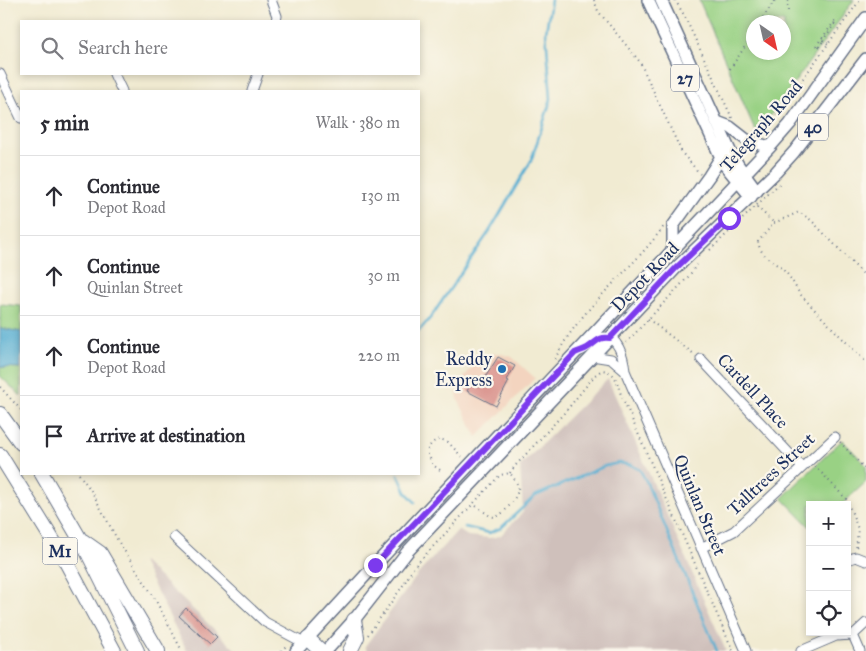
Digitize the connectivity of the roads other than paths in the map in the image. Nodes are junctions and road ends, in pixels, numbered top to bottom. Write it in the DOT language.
graph roads {
  1 [pos="272,0"];
  2 [pos="648,0"];
  3 [pos="661,0"];
  4 [pos="866,18"];
  5 [pos="276,20"];
  6 [pos="866,59"];
  7 [pos="0,74"];
  8 [pos="114,75"];
  9 [pos="258,75"];
  10 [pos="122,90"];
  11 [pos="252,90"];
  12 [pos="20,116"];
  13 [pos="717,122"];
  14 [pos="770,146"];
  15 [pos="720,157"];
  16 [pos="740,177"];
  17 [pos="755,198"];
  18 [pos="673,249"];
  19 [pos="610,338"];
  20 [pos="575,353"];
  21 [pos="592,356"];
  22 [pos="701,360"];
  23 [pos="626,371"];
  24 [pos="0,414"];
  25 [pos="835,437"];
  26 [pos="20,441"];
  27 [pos="0,455"];
  28 [pos="802,467"];
  29 [pos="43,475"];
  30 [pos="174,537"];
  31 [pos="80,540"];
  32 [pos="701,548"];
  33 [pos="852,558"];
  34 [pos="866,561"];
  35 [pos="354,620"];
  36 [pos="866,623"];
  37 [pos="853,635"];
  38 [pos="303,644"];
  39 [pos="114,651"];
  40 [pos="137,651"];
  41 [pos="158,651"];
  42 [pos="321,651"];
  43 [pos="326,651"];
  44 [pos="350,651"];
  45 [pos="746,651"];
  46 [pos="800,651"];
  47 [pos="860,651"];
  1 -- 5 [label="street"];
  2 -- 15 [label="main road, 27"];
  3 -- 13 [label="main road, 27"];
  4 -- 14 [label="main road, Telegraph Road / 40"];
  6 -- 17 [label="main road, 40"];
  7 -- 12 [label="street"];
  8 -- 10 [label="street"];
  9 -- 11 [label="street"];
  13 -- 14 [label="main road"];
  13 -- 16 [label="main road, 27"];
  14 -- 16 [label="main road, Telegraph Road / 40"];
  15 -- 16 [label="main road, 27"];
  15 -- 18 [label="main road"];
  16 -- 17 [label="main road, 27"];
  16 -- 18 [label="main road, Telegraph Road / 40"];
  17 -- 19 [label="main road, Depot Road"];
  18 -- 20 [label="main road, Depot Road"];
  19 -- 20 [label="street"];
  19 -- 21 [label="main road, Depot Road"];
  19 -- 23 [label="street, Quinlan Street"];
  20 -- 38 [label="main road, Depot Road"];
  21 -- 23 [label="street"];
  21 -- 35 [label="main road, Depot Road"];
  22 -- 28 [label="street, Cardell Place"];
  23 -- 32 [label="street, Quinlan Street"];
  24 -- 26 [label="highway"];
  25 -- 28 [label="street, Talltrees Street"];
  27 -- 39 [label="highway, M1"];
  28 -- 32 [label="street, Talltrees Street"];
  29 -- 31 [label="highway, M1"];
  30 -- 38 [label="street"];
  31 -- 40 [label="highway, M1"];
  31 -- 41 [label="highway"];
  32 -- 45 [label="street, Quinlan Street"];
  33 -- 34 [label="street"];
  35 -- 43 [label="main road, Depot Road"];
  35 -- 44 [label="highway"];
  36 -- 37 [label="street"];
  37 -- 46 [label="street"];
  37 -- 47 [label="street"];
  38 -- 42 [label="highway"];
}
